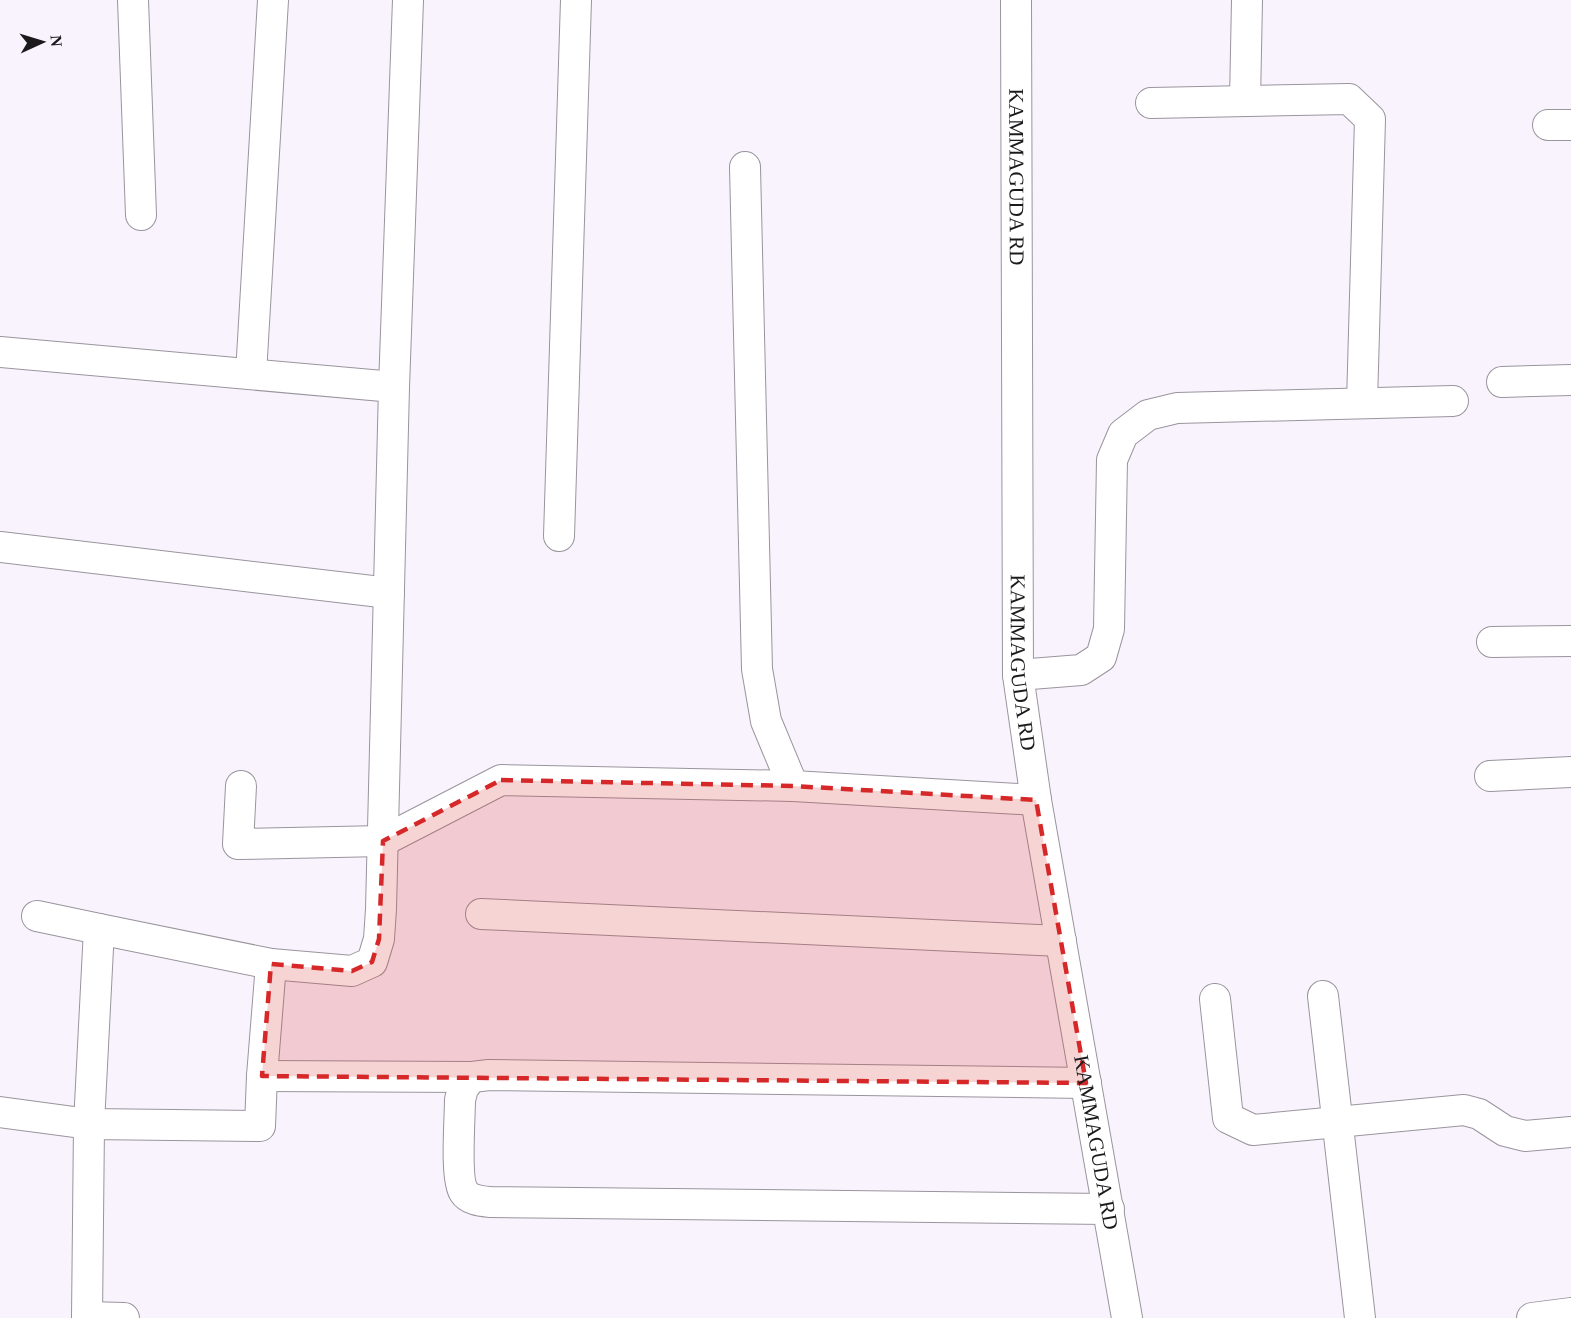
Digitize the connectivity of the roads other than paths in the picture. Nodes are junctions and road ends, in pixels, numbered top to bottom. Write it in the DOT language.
graph roads {
  1 [pos="133,0"];
  2 [pos="273,0"];
  3 [pos="408,0"];
  4 [pos="576,0"];
  5 [pos="1016,0"];
  6 [pos="1247,0"];
  7 [pos="1245,101"];
  8 [pos="1151,103"];
  9 [pos="746,167"];
  10 [pos="141,215"];
  11 [pos="0,352"];
  12 [pos="251,374"];
  13 [pos="1571,380"];
  14 [pos="1502,382"];
  15 [pos="394,387"];
  16 [pos="1453,401"];
  17 [pos="1362,403"];
  18 [pos="559,536"];
  19 [pos="0,547"];
  20 [pos="389,593"];
  21 [pos="1571,641"];
  22 [pos="1492,642"];
  23 [pos="1018,675"];
  24 [pos="1571,772"];
  25 [pos="1490,776"];
  26 [pos="241,786"];
  27 [pos="793,786"];
  28 [pos="1036,800"];
  29 [pos="383,841"];
  30 [pos="481,914"];
  31 [pos="37,916"];
  32 [pos="99,928"];
  33 [pos="1060,941"];
  34 [pos="271,964"];
  35 [pos="1323,996"];
  36 [pos="1215,999"];
  37 [pos="262,1076"];
  38 [pos="472,1077"];
  39 [pos="1086,1083"];
  40 [pos="0,1112"];
  41 [pos="1338,1121"];
  42 [pos="89,1124"];
  43 [pos="1571,1132"];
  44 [pos="1109,1209"];
  45 [pos="1571,1313"];
  46 [pos="87,1318"];
  47 [pos="124,1318"];
  48 [pos="1127,1318"];
  49 [pos="1360,1318"];
  50 [pos="1532,1318"];
  1 -- 10 [label="street"];
  2 -- 12 [label="street"];
  3 -- 15 [label="street"];
  4 -- 18 [label="street"];
  5 -- 23 [label="street, KAMMAGUDA RD"];
  6 -- 7 [label="street"];
  7 -- 8 [label="street"];
  7 -- 17 [label="street"];
  9 -- 27 [label="street"];
  11 -- 12 [label="street"];
  12 -- 15 [label="street"];
  13 -- 14 [label="street"];
  15 -- 20 [label="street"];
  16 -- 17 [label="street"];
  17 -- 23 [label="street"];
  19 -- 20 [label="street"];
  20 -- 29 [label="street"];
  21 -- 22 [label="street"];
  23 -- 28 [label="street, KAMMAGUDA RD"];
  24 -- 25 [label="street"];
  26 -- 29 [label="street"];
  27 -- 28 [label="street"];
  27 -- 29 [label="street"];
  28 -- 33 [label="street, KAMMAGUDA RD"];
  29 -- 34 [label="street"];
  30 -- 33 [label="street"];
  31 -- 32 [label="street"];
  32 -- 34 [label="street"];
  32 -- 42 [label="street"];
  33 -- 39 [label="street, KAMMAGUDA RD"];
  34 -- 37 [label="street"];
  35 -- 41 [label="street"];
  36 -- 41 [label="street"];
  37 -- 38 [label="street"];
  37 -- 42 [label="street"];
  38 -- 39 [label="street"];
  38 -- 44 [label="street"];
  39 -- 44 [label="street, KAMMAGUDA RD"];
  40 -- 42 [label="street"];
  41 -- 43 [label="street"];
  41 -- 49 [label="street"];
  42 -- 46 [label="street"];
  44 -- 48 [label="street, KAMMAGUDA RD"];
  45 -- 50 [label="street"];
  46 -- 47 [label="street"];
}
